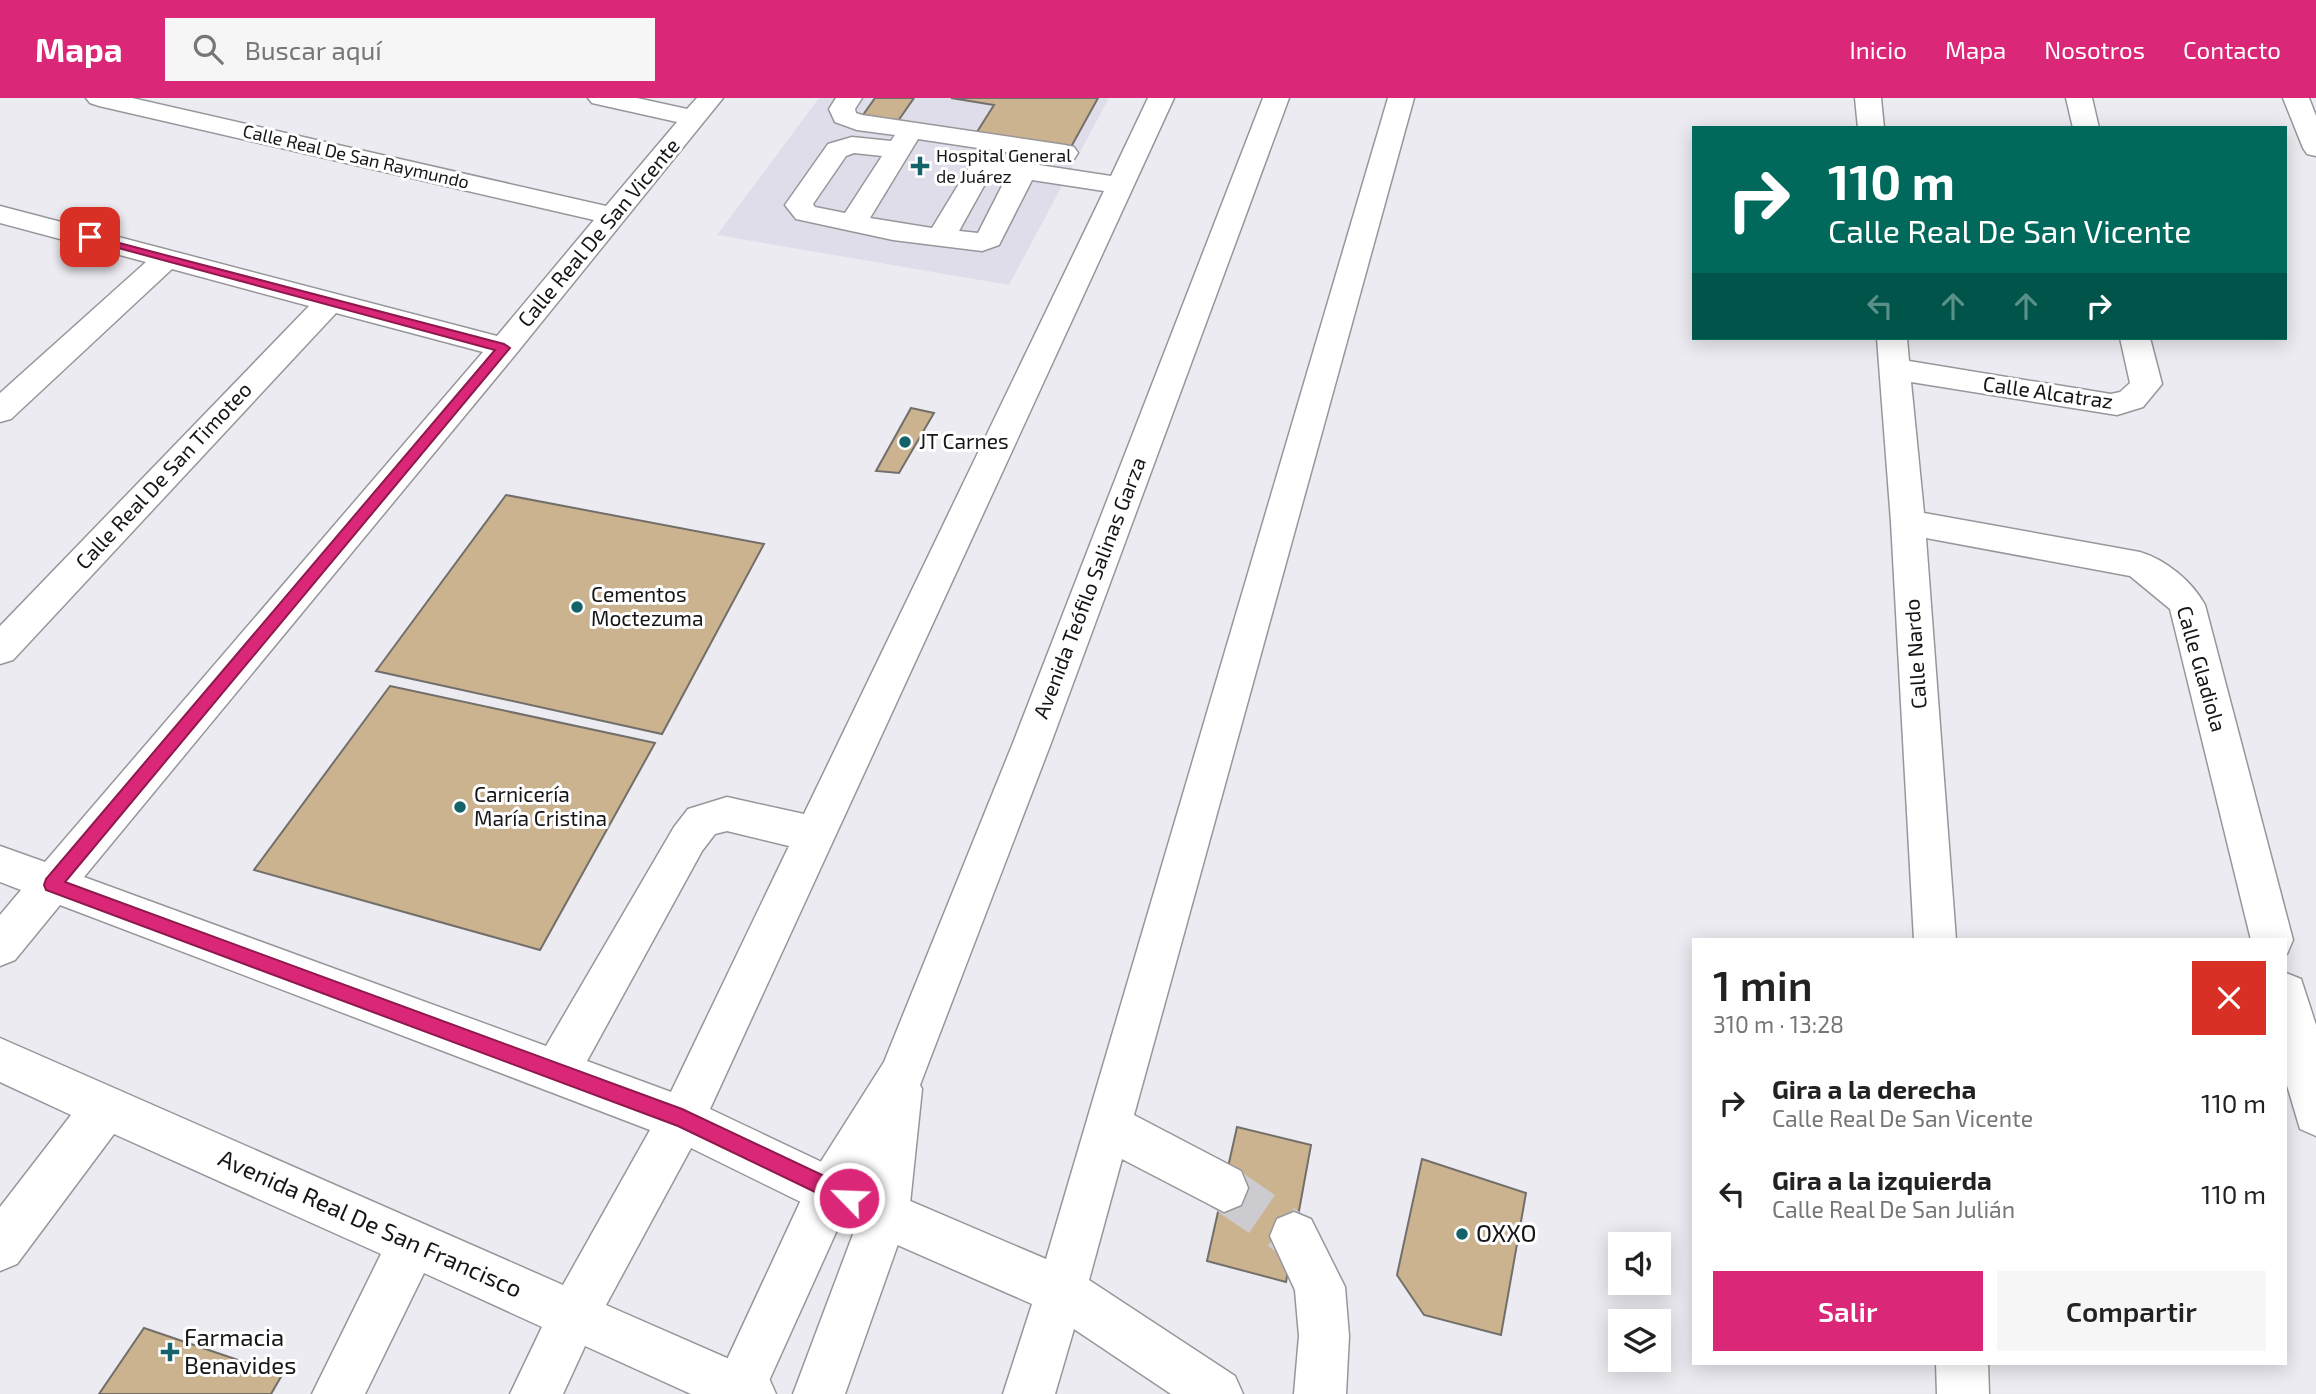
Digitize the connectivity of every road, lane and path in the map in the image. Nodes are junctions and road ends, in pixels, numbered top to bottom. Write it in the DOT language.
graph roads {
  1 [pos="99,98"];
  2 [pos="601,98"];
  3 [pos="849,98"];
  4 [pos="1161,98"];
  5 [pos="1276,98"];
  6 [pos="1401,98"];
  7 [pos="1868,98"];
  8 [pos="2079,98"];
  9 [pos="2296,98"];
  10 [pos="702,108"];
  11 [pos="1871,126"];
  12 [pos="2086,126"];
  13 [pos="905,140"];
  14 [pos="2316,148"];
  15 [pos="1023,171"];
  16 [pos="1124,174"];
  17 [pos="613,216"];
  18 [pos="4,219"];
  19 [pos="853,223"];
  20 [pos="940,239"];
  21 [pos="168,257"];
  22 [pos="328,302"];
  23 [pos="2135,340"];
  24 [pos="504,348"];
  25 [pos="1894,353"];
  26 [pos="0,411"];
  27 [pos="1908,522"];
  28 [pos="0,650"];
  29 [pos="814,834"];
  30 [pos="0,864"];
  31 [pos="52,885"];
  32 [pos="1935,938"];
  33 [pos="2271,938"];
  34 [pos="0,946"];
  35 [pos="2287,997"];
  36 [pos="0,1060"];
  37 [pos="556,1073"];
  38 [pos="901,1076"];
  39 [pos="105,1108"];
  40 [pos="2316,1113"];
  41 [pos="682,1119"];
  42 [pos="1107,1126"];
  43 [pos="1224,1188"];
  44 [pos="830,1191"];
  45 [pos="885,1213"];
  46 [pos="1294,1236"];
  47 [pos="413,1242"];
  48 [pos="0,1247"];
  49 [pos="1061,1291"];
  50 [pos="574,1314"];
  51 [pos="1962,1365"];
  52 [pos="742,1393"];
  53 [pos="338,1394"];
  54 [pos="536,1394"];
  55 [pos="819,1394"];
  56 [pos="1029,1394"];
  57 [pos="1217,1394"];
  58 [pos="1320,1394"];
  59 [pos="1964,1394"];
  1 -- 17 [label="street, Calle Real De San Raymundo"];
  2 -- 10 [label="street"];
  3 -- 13 [label="street"];
  4 -- 16 [label="street"];
  5 -- 38 [label="street, Avenida Teófilo Salinas Garza"];
  6 -- 42 [label="street"];
  7 -- 11 [label="street"];
  8 -- 12 [label="street"];
  9 -- 14 [label="street"];
  10 -- 17 [label="street, Calle Real De San Vicente"];
  13 -- 16 [label="street"];
  13 -- 19 [label="street"];
  13 -- 19 [label="street"];
  15 -- 16 [label="street"];
  15 -- 20 [label="street"];
  15 -- 20 [label="street"];
  16 -- 29 [label="street"];
  17 -- 24 [label="street, Calle Real De San Vicente"];
  18 -- 21 [label="street"];
  19 -- 20 [label="street"];
  21 -- 22 [label="street"];
  21 -- 26 [label="street"];
  22 -- 24 [label="street"];
  22 -- 28 [label="street, Calle Real De San Timoteo"];
  23 -- 25 [label="street, Calle Alcatraz"];
  24 -- 31 [label="street, Calle Real De San Vicente"];
  25 -- 27 [label="street, Calle Nardo"];
  27 -- 32 [label="street, Calle Nardo"];
  27 -- 33 [label="street, Calle Gladiola"];
  29 -- 37 [label="street"];
  29 -- 41 [label="street"];
  30 -- 31 [label="street"];
  31 -- 34 [label="street, Calle Real De San Vicente"];
  31 -- 37 [label="street"];
  35 -- 40 [label="street"];
  36 -- 39 [label="street, Avenida Real De San Francisco"];
  37 -- 41 [label="street"];
  38 -- 44 [label="street, Avenida Teófilo Salinas Garza"];
  38 -- 45 [label="street, Avenida Teófilo Salinas Garza"];
  39 -- 47 [label="street, Avenida Real De San Francisco"];
  39 -- 48 [label="street"];
  41 -- 44 [label="street"];
  41 -- 50 [label="street"];
  42 -- 43 [label="street"];
  42 -- 49 [label="street"];
  44 -- 45 [label="street"];
  44 -- 52 [label="street, Avenida Teófilo Salinas Garza"];
  45 -- 49 [label="street"];
  45 -- 55 [label="street, Avenida Teófilo Salinas Garza"];
  46 -- 58 [label="street"];
  47 -- 50 [label="street, Avenida Real De San Francisco"];
  47 -- 53 [label="street"];
  49 -- 56 [label="street"];
  49 -- 57 [label="street"];
  50 -- 52 [label="street, Avenida Real De San Francisco"];
  50 -- 54 [label="street"];
  51 -- 59 [label="street"];
}
